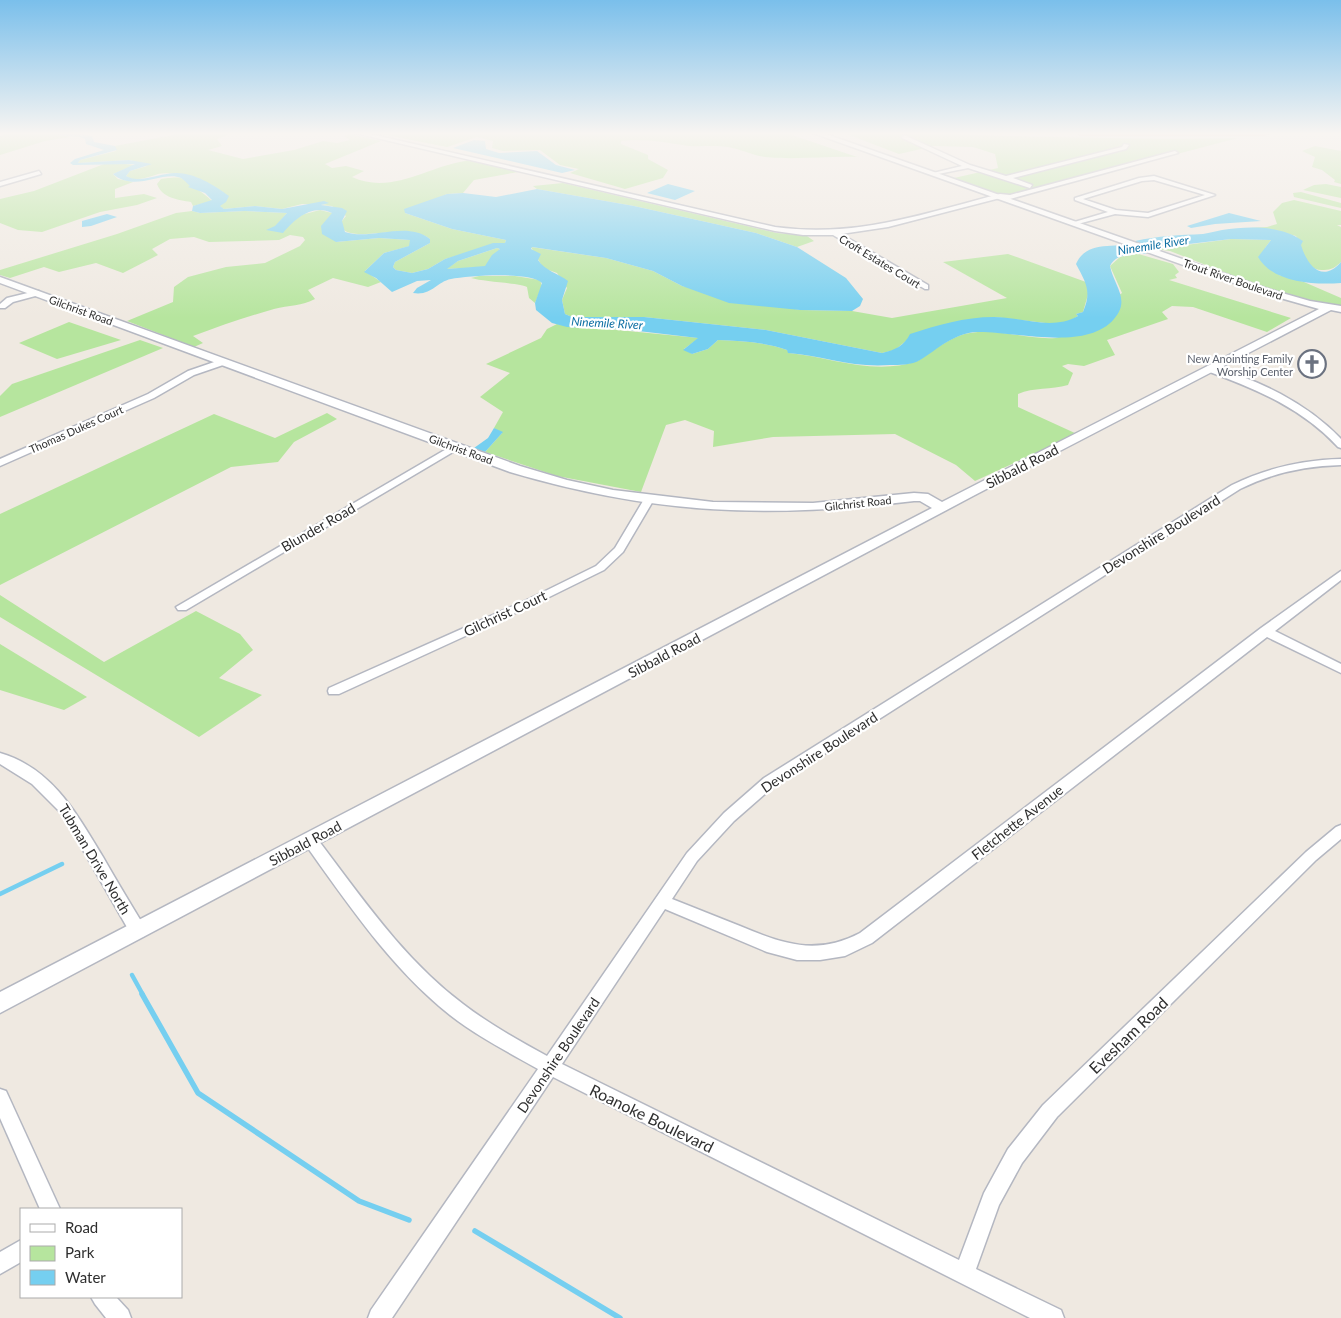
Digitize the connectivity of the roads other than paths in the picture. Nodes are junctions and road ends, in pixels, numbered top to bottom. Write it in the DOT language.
graph roads {
  1 [pos="626,195"];
  2 [pos="996,195"];
  3 [pos="1019,195"];
  4 [pos="1092,195"];
  5 [pos="1210,195"];
  6 [pos="1000,196"];
  7 [pos="1115,212"];
  8 [pos="1074,223"];
  9 [pos="836,234"];
  10 [pos="0,280"];
  11 [pos="925,288"];
  12 [pos="31,295"];
  13 [pos="1,306"];
  14 [pos="1328,308"];
  15 [pos="1341,309"];
  16 [pos="223,362"];
  17 [pos="1210,369"];
  18 [pos="1341,445"];
  19 [pos="455,447"];
  20 [pos="1341,462"];
  21 [pos="0,463"];
  22 [pos="648,501"];
  23 [pos="942,508"];
  24 [pos="1341,574"];
  25 [pos="182,607"];
  26 [pos="1265,631"];
  27 [pos="1341,669"];
  28 [pos="334,691"];
  29 [pos="0,758"];
  30 [pos="1341,831"];
  31 [pos="310,840"];
  32 [pos="662,901"];
  33 [pos="138,931"];
  34 [pos="0,1003"];
  35 [pos="550,1067"];
  36 [pos="0,1097"];
  37 [pos="50,1208"];
  38 [pos="20,1251"];
  39 [pos="0,1264"];
  40 [pos="964,1273"];
  41 [pos="103,1298"];
  42 [pos="120,1318"];
  43 [pos="379,1318"];
  44 [pos="1053,1318"];
  1 -- 9 [label="street"];
  2 -- 6 [label="street, Trout River Boulevard"];
  3 -- 6 [label="street"];
  4 -- 7 [label="street"];
  5 -- 7 [label="street"];
  6 -- 8 [label="street, Trout River Boulevard"];
  6 -- 9 [label="street"];
  7 -- 8 [label="street"];
  8 -- 14 [label="street, Trout River Boulevard"];
  9 -- 11 [label="street, Croft Estates Court"];
  10 -- 12 [label="street, Gilchrist Road"];
  12 -- 13 [label="street"];
  12 -- 16 [label="street, Gilchrist Road"];
  14 -- 15 [label="street, Trout River Boulevard"];
  14 -- 17 [label="street, Sibbald Road"];
  16 -- 19 [label="street, Gilchrist Road"];
  16 -- 21 [label="street, Thomas Dukes Court"];
  17 -- 18 [label="street"];
  17 -- 23 [label="street, Sibbald Road"];
  19 -- 22 [label="street, Gilchrist Road"];
  19 -- 25 [label="street, Blunder Road"];
  20 -- 32 [label="street, Devonshire Boulevard"];
  22 -- 23 [label="street, Gilchrist Road"];
  22 -- 28 [label="street, Gilchrist Court"];
  23 -- 31 [label="street, Sibbald Road"];
  24 -- 26 [label="street, Fletchette Avenue"];
  26 -- 27 [label="street"];
  26 -- 32 [label="street, Fletchette Avenue"];
  29 -- 33 [label="street, Tubman Drive North"];
  30 -- 40 [label="street, Evesham Road"];
  31 -- 33 [label="street, Sibbald Road"];
  31 -- 35 [label="street, Roanoke Boulevard"];
  32 -- 35 [label="street, Devonshire Boulevard"];
  33 -- 34 [label="street, Sibbald Road"];
  35 -- 40 [label="street, Roanoke Boulevard"];
  35 -- 43 [label="street, Devonshire Boulevard"];
  36 -- 37 [label="street"];
  38 -- 39 [label="street"];
  40 -- 44 [label="street, Roanoke Boulevard"];
  41 -- 42 [label="street"];
}
